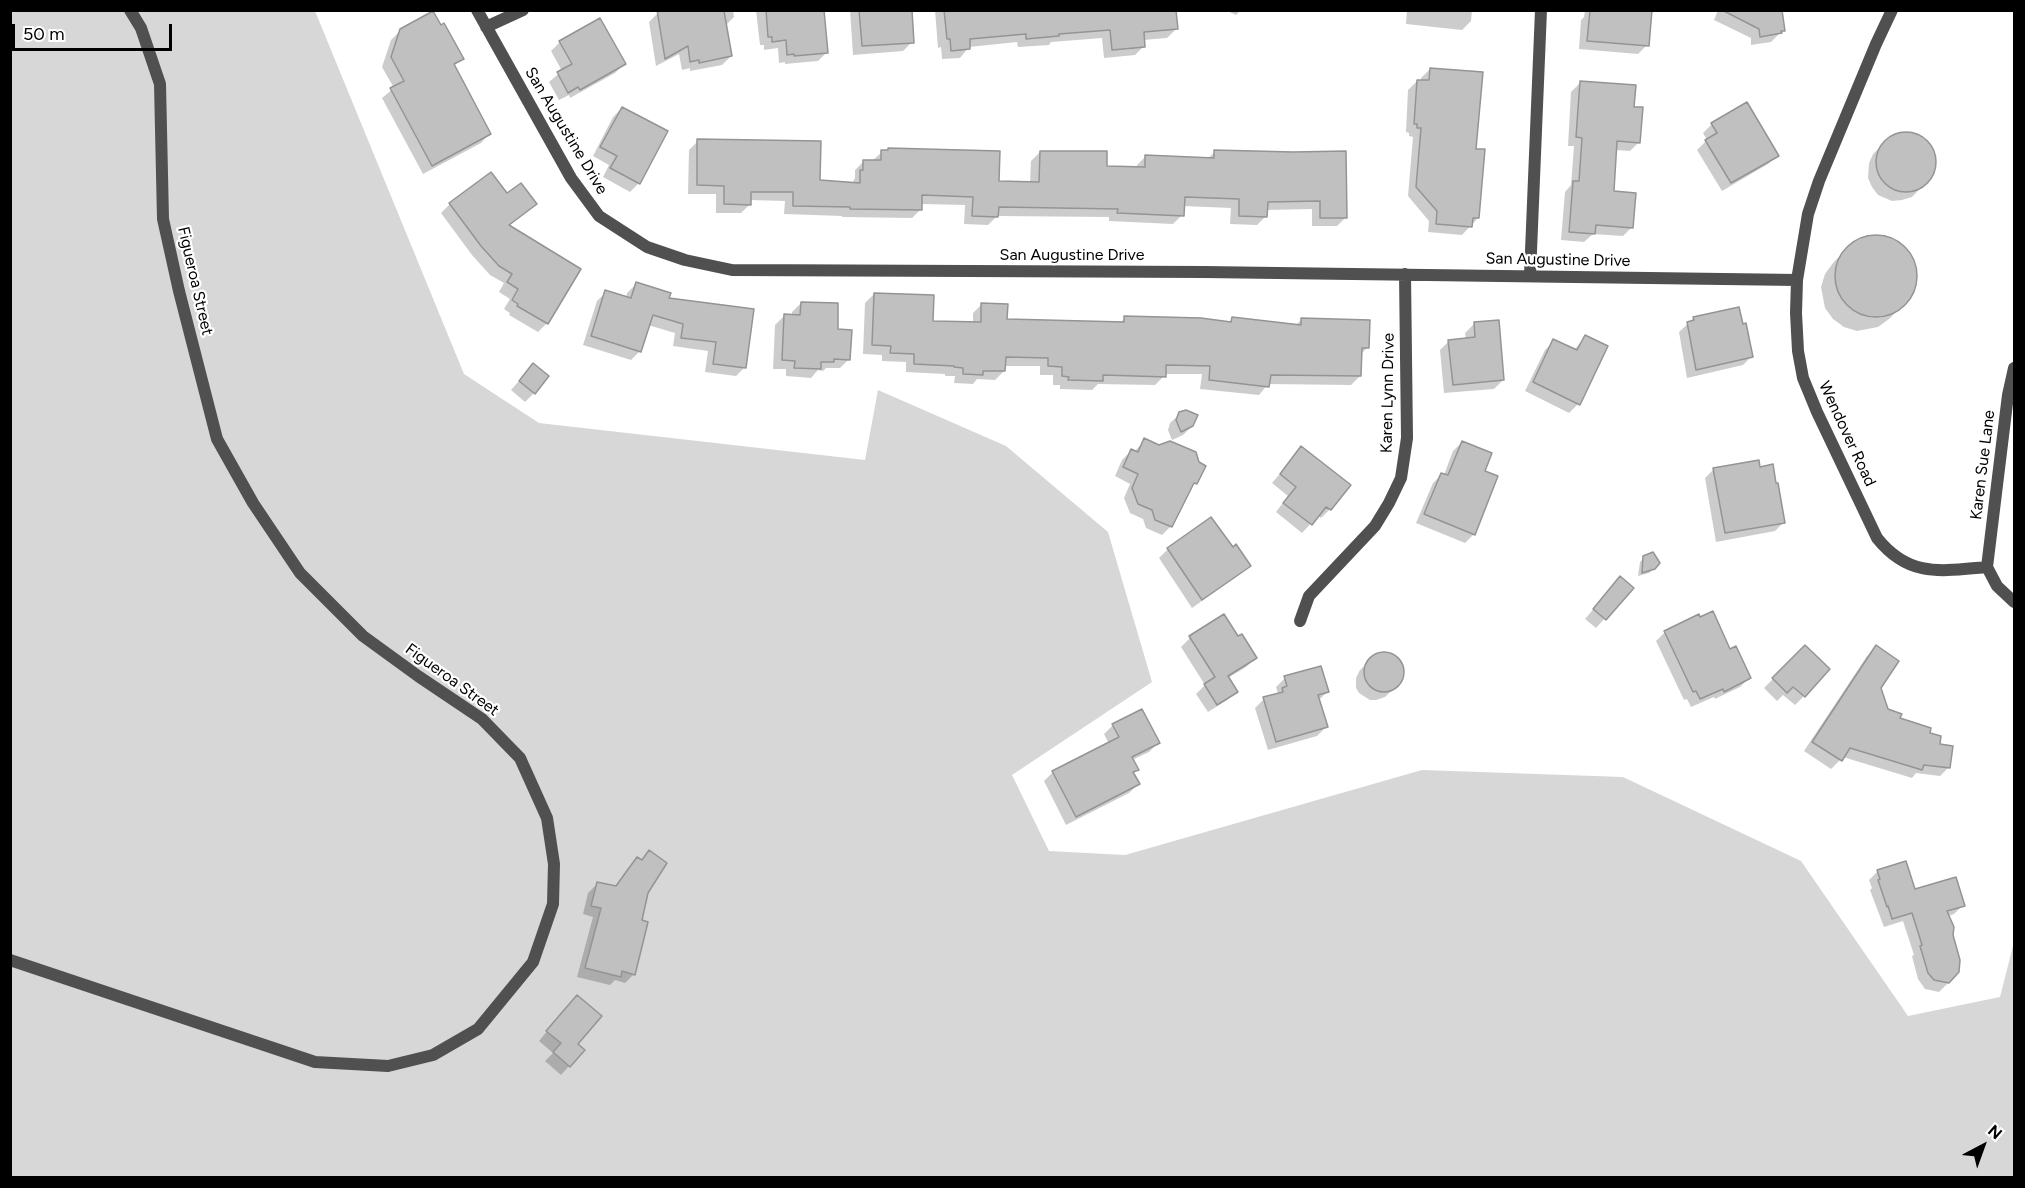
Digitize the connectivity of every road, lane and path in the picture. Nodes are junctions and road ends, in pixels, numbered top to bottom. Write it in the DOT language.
graph roads {
  1 [pos="130,10"];
  2 [pos="477,10"];
  3 [pos="523,10"];
  4 [pos="1541,10"];
  5 [pos="1892,10"];
  6 [pos="486,27"];
  7 [pos="1405,274"];
  8 [pos="1530,275"];
  9 [pos="1797,280"];
  10 [pos="2014,368"];
  11 [pos="1987,567"];
  12 [pos="2014,603"];
  13 [pos="1300,621"];
  14 [pos="10,960"];
  1 -- 14 [label="street, Figueroa Street"];
  2 -- 6 [label="street, San Augustine Drive"];
  3 -- 6 [label="street"];
  4 -- 8 [label="street"];
  5 -- 9 [label="street, Wendover Road"];
  6 -- 7 [label="street, San Augustine Drive"];
  7 -- 8 [label="street, San Augustine Drive"];
  7 -- 13 [label="street, Karen Lynn Drive"];
  8 -- 9 [label="street, San Augustine Drive"];
  9 -- 11 [label="street, Wendover Road"];
  10 -- 11 [label="street, Karen Sue Lane"];
  11 -- 12 [label="street"];
}
